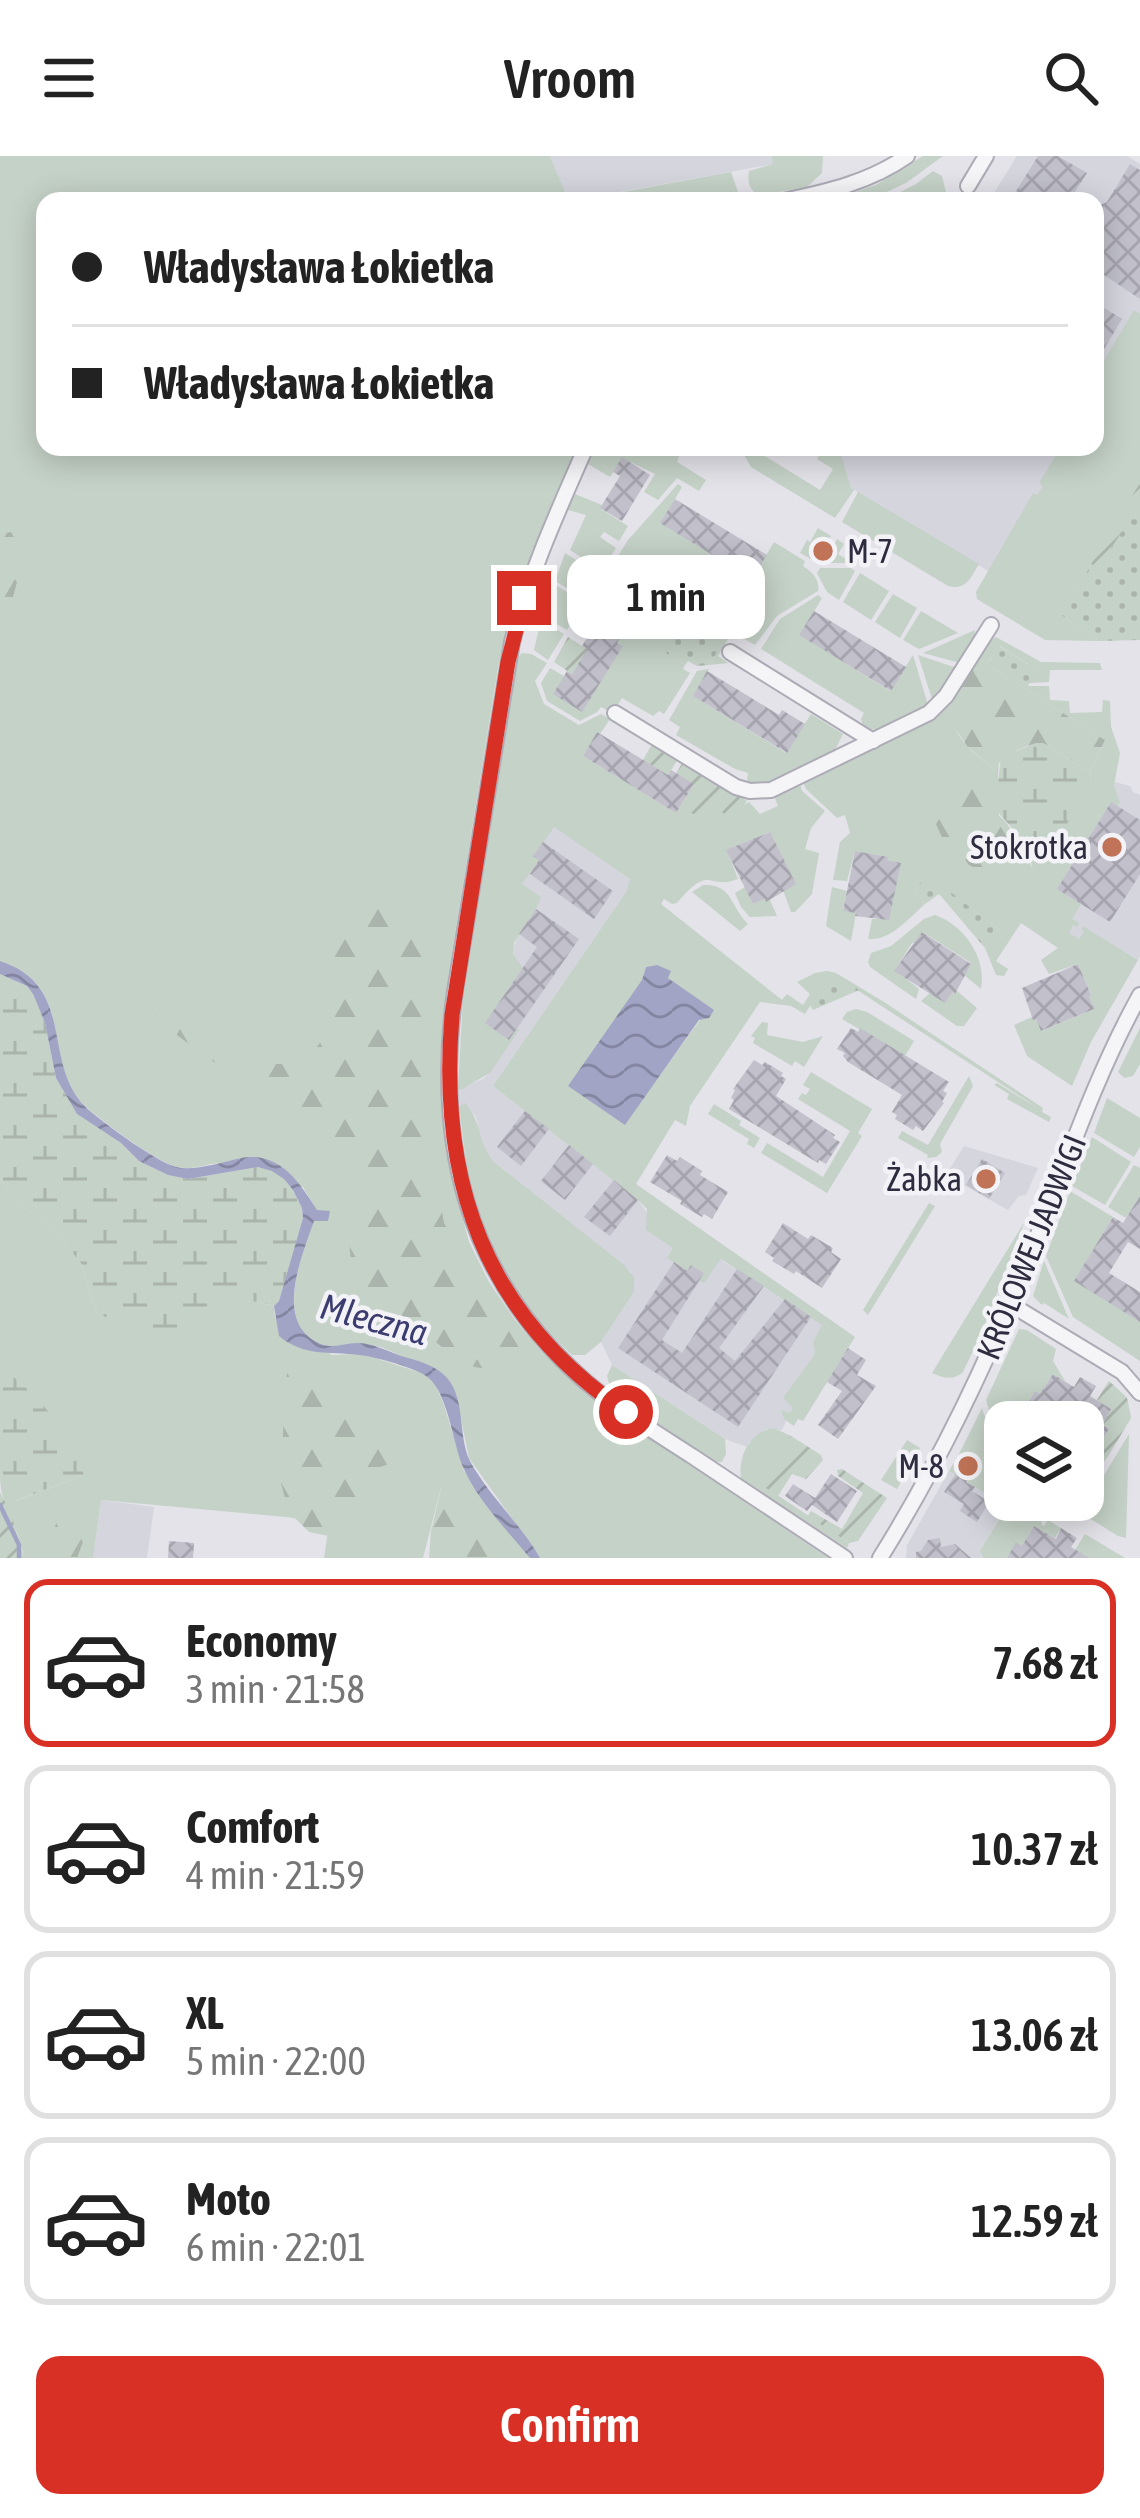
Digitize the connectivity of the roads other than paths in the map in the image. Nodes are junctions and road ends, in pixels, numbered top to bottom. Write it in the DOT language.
graph roads {
  1 [pos="907,156"];
  2 [pos="986,156"];
  3 [pos="968,186"];
  4 [pos="826,192"];
  5 [pos="582,456"];
  6 [pos="992,625"];
  7 [pos="730,652"];
  8 [pos="615,713"];
  9 [pos="873,741"];
  10 [pos="1140,995"];
  11 [pos="1010,1304"];
  12 [pos="1140,1393"];
  13 [pos="845,1558"];
  14 [pos="880,1558"];
  1 -- 4 [label="street"];
  2 -- 3 [label="street"];
  5 -- 13 [label="street"];
  6 -- 9 [label="street"];
  7 -- 9 [label="street"];
  8 -- 9 [label="street"];
  10 -- 11 [label="street, KRÓLOWEJ JADWIGI"];
  11 -- 12 [label="street"];
  11 -- 14 [label="street, KRÓLOWEJ JADWIGI"];
}
